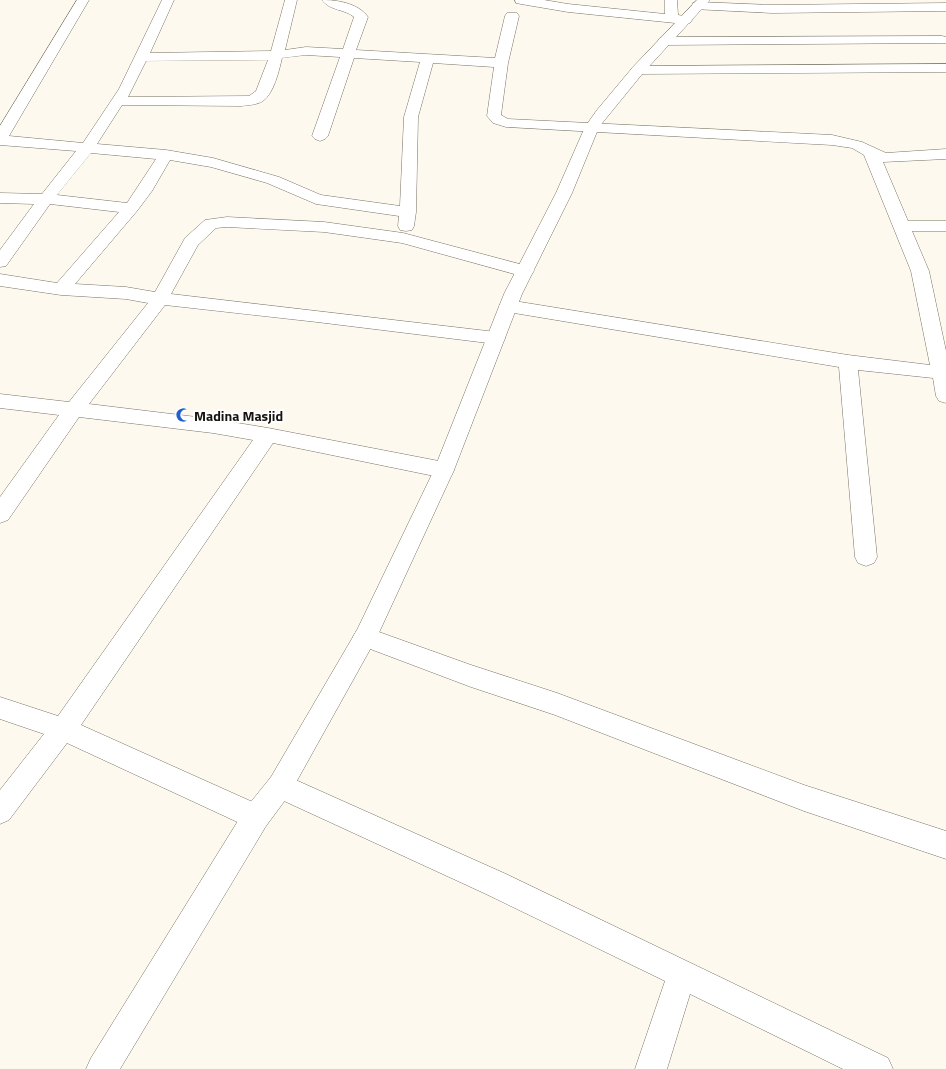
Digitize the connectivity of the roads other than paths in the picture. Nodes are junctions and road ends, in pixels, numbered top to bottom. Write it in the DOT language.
graph roads {
  1 [pos="83,0"];
  2 [pos="168,0"];
  3 [pos="291,0"];
  4 [pos="328,0"];
  5 [pos="520,0"];
  6 [pos="671,0"];
  7 [pos="592,5"];
  8 [pos="946,7"];
  9 [pos="922,8"];
  10 [pos="690,11"];
  11 [pos="512,16"];
  12 [pos="665,41"];
  13 [pos="944,43"];
  14 [pos="349,53"];
  15 [pos="277,54"];
  16 [pos="142,57"];
  17 [pos="428,58"];
  18 [pos="501,63"];
  19 [pos="946,68"];
  20 [pos="638,70"];
  21 [pos="118,101"];
  22 [pos="592,127"];
  23 [pos="320,136"];
  24 [pos="0,139"];
  25 [pos="87,148"];
  26 [pos="871,152"];
  27 [pos="946,154"];
  28 [pos="166,155"];
  29 [pos="0,198"];
  30 [pos="46,199"];
  31 [pos="131,208"];
  32 [pos="408,212"];
  33 [pos="901,226"];
  34 [pos="946,226"];
  35 [pos="403,238"];
  36 [pos="0,262"];
  37 [pos="525,271"];
  38 [pos="0,280"];
  39 [pos="61,289"];
  40 [pos="160,299"];
  41 [pos="508,306"];
  42 [pos="496,338"];
  43 [pos="848,362"];
  44 [pos="944,373"];
  45 [pos="946,396"];
  46 [pos="0,401"];
  47 [pos="74,409"];
  48 [pos="268,435"];
  49 [pos="444,470"];
  50 [pos="0,514"];
  51 [pos="866,557"];
  52 [pos="366,637"];
  53 [pos="0,708"];
  54 [pos="64,729"];
  55 [pos="280,786"];
  56 [pos="0,811"];
  57 [pos="256,817"];
  58 [pos="946,845"];
  59 [pos="682,974"];
  60 [pos="102,1069"];
  61 [pos="651,1069"];
  62 [pos="877,1069"];
  1 -- 24 [label="street"];
  2 -- 16 [label="street"];
  3 -- 15 [label="street"];
  4 -- 14 [label="street"];
  5 -- 7 [label="street"];
  6 -- 10 [label="street"];
  7 -- 10 [label="street"];
  8 -- 9 [label="street"];
  9 -- 10 [label="street"];
  9 -- 13 [label="street"];
  10 -- 12 [label="street"];
  11 -- 18 [label="street"];
  12 -- 13 [label="street"];
  12 -- 20 [label="street"];
  14 -- 15 [label="street"];
  14 -- 17 [label="street"];
  14 -- 23 [label="street"];
  15 -- 16 [label="street"];
  15 -- 21 [label="street"];
  16 -- 21 [label="street"];
  17 -- 18 [label="street"];
  17 -- 32 [label="street"];
  18 -- 22 [label="street"];
  19 -- 20 [label="street"];
  20 -- 22 [label="street"];
  21 -- 25 [label="street"];
  22 -- 26 [label="street"];
  22 -- 37 [label="street"];
  24 -- 25 [label="street"];
  25 -- 28 [label="street"];
  25 -- 30 [label="street"];
  26 -- 27 [label="street"];
  26 -- 33 [label="street"];
  28 -- 31 [label="street"];
  28 -- 32 [label="street"];
  29 -- 30 [label="street"];
  30 -- 31 [label="street"];
  30 -- 36 [label="street"];
  31 -- 39 [label="street"];
  32 -- 35 [label="street"];
  33 -- 34 [label="street"];
  33 -- 44 [label="street"];
  35 -- 37 [label="street"];
  35 -- 40 [label="street"];
  37 -- 41 [label="street"];
  38 -- 39 [label="street"];
  39 -- 40 [label="street"];
  40 -- 42 [label="street"];
  40 -- 47 [label="street"];
  41 -- 42 [label="street"];
  41 -- 43 [label="street"];
  42 -- 49 [label="street"];
  43 -- 44 [label="street"];
  43 -- 51 [label="street"];
  44 -- 45 [label="street"];
  46 -- 47 [label="street"];
  47 -- 48 [label="street"];
  47 -- 50 [label="street"];
  48 -- 49 [label="street"];
  48 -- 54 [label="street"];
  49 -- 52 [label="street"];
  52 -- 55 [label="street"];
  52 -- 58 [label="street"];
  53 -- 54 [label="street"];
  54 -- 56 [label="street"];
  54 -- 57 [label="street"];
  55 -- 57 [label="street"];
  55 -- 59 [label="street"];
  57 -- 60 [label="street"];
  59 -- 61 [label="street"];
  59 -- 62 [label="street"];
}
